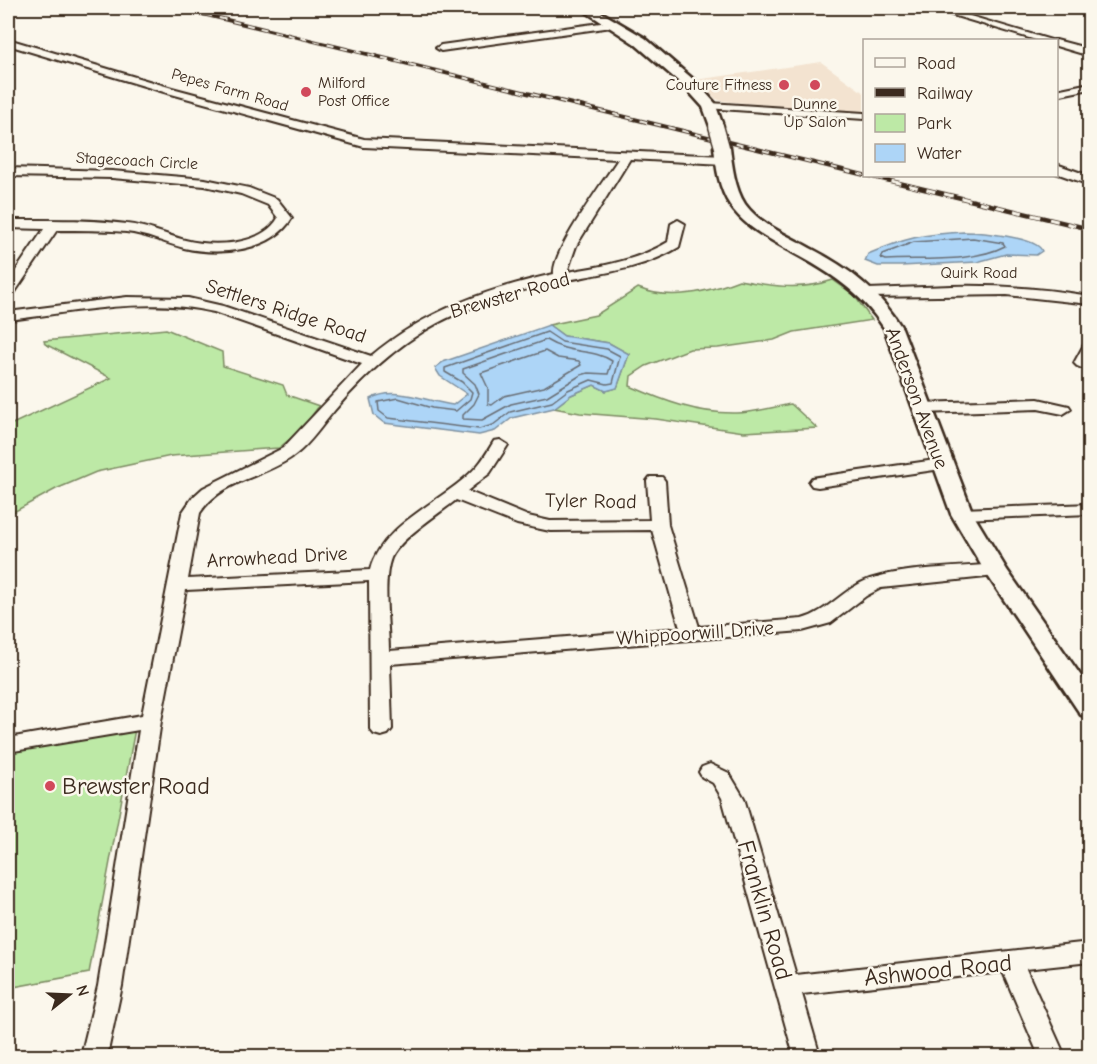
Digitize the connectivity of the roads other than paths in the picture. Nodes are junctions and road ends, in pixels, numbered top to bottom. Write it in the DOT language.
graph roads {
  1 [pos="586,8"];
  2 [pos="934,8"];
  3 [pos="615,24"];
  4 [pos="1042,39"];
  5 [pos="8,42"];
  6 [pos="1058,44"];
  7 [pos="441,48"];
  8 [pos="1089,53"];
  9 [pos="1089,86"];
  10 [pos="1058,93"];
  11 [pos="710,106"];
  12 [pos="863,116"];
  13 [pos="723,153"];
  14 [pos="627,154"];
  15 [pos="1058,169"];
  16 [pos="8,172"];
  17 [pos="1089,181"];
  18 [pos="678,224"];
  19 [pos="8,225"];
  20 [pos="53,226"];
  21 [pos="561,278"];
  22 [pos="8,292"];
  23 [pos="868,293"];
  24 [pos="1089,300"];
  25 [pos="8,316"];
  26 [pos="1089,345"];
  27 [pos="373,362"];
  28 [pos="1082,363"];
  29 [pos="922,408"];
  30 [pos="1063,409"];
  31 [pos="500,445"];
  32 [pos="942,464"];
  33 [pos="656,481"];
  34 [pos="818,482"];
  35 [pos="455,493"];
  36 [pos="1089,509"];
  37 [pos="962,514"];
  38 [pos="659,525"];
  39 [pos="996,570"];
  40 [pos="378,575"];
  41 [pos="177,585"];
  42 [pos="691,633"];
  43 [pos="381,658"];
  44 [pos="1089,709"];
  45 [pos="151,721"];
  46 [pos="381,729"];
  47 [pos="8,746"];
  48 [pos="710,772"];
  49 [pos="1089,952"];
  50 [pos="1011,962"];
  51 [pos="787,986"];
  52 [pos="94,1056"];
  53 [pos="807,1056"];
  54 [pos="1052,1056"];
  1 -- 3 [label="main road"];
  2 -- 4 [label="street"];
  3 -- 7 [label="street"];
  3 -- 11 [label="main road"];
  5 -- 14 [label="street, Pepes Farm Road"];
  6 -- 8 [label="street"];
  9 -- 10 [label="street"];
  11 -- 12 [label="street"];
  11 -- 13 [label="main road, Anderson Avenue, bridge"];
  13 -- 14 [label="street, Pepes Farm Road"];
  13 -- 23 [label="main road, Anderson Avenue"];
  14 -- 21 [label="street"];
  15 -- 17 [label="street"];
  16 -- 20 [label="street, Stagecoach Circle"];
  18 -- 21 [label="street, Brewster Road"];
  19 -- 20 [label="street, Stagecoach Circle"];
  20 -- 22 [label="street"];
  21 -- 27 [label="street, Brewster Road"];
  23 -- 24 [label="street, Quirk Road"];
  23 -- 29 [label="main road, Anderson Avenue"];
  25 -- 27 [label="street, Settlers Ridge Road"];
  26 -- 28 [label="street"];
  27 -- 41 [label="street, Brewster Road"];
  29 -- 30 [label="street"];
  29 -- 32 [label="main road, Anderson Avenue"];
  31 -- 35 [label="street"];
  32 -- 34 [label="street"];
  32 -- 37 [label="main road, Anderson Avenue"];
  33 -- 38 [label="street"];
  35 -- 38 [label="street, Tyler Road"];
  35 -- 40 [label="street"];
  36 -- 37 [label="street"];
  37 -- 39 [label="main road, Anderson Avenue"];
  38 -- 42 [label="street"];
  39 -- 42 [label="street, Whippoorwill Drive"];
  39 -- 44 [label="main road, Anderson Avenue"];
  40 -- 41 [label="street, Arrowhead Drive"];
  40 -- 43 [label="street"];
  41 -- 45 [label="street, Brewster Road"];
  42 -- 43 [label="street, Whippoorwill Drive"];
  43 -- 46 [label="street"];
  45 -- 47 [label="street"];
  45 -- 52 [label="street, Brewster Road"];
  48 -- 51 [label="street, Franklin Road"];
  49 -- 50 [label="street, Ashwood Road"];
  50 -- 51 [label="street, Ashwood Road"];
  50 -- 54 [label="street"];
  51 -- 53 [label="street, Franklin Road"];
}
